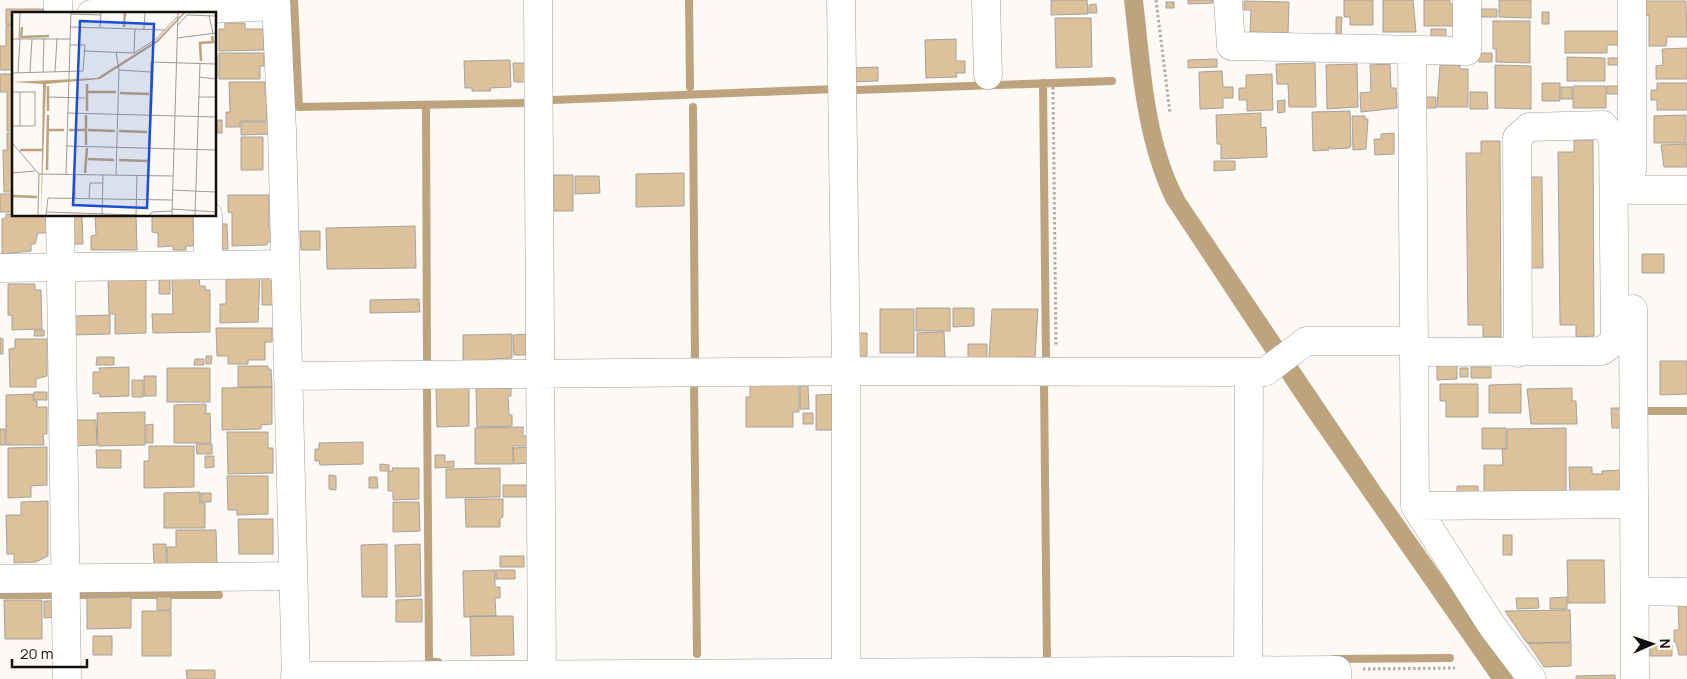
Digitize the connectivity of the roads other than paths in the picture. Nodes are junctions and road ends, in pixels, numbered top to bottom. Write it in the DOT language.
graph roads {
  1 [pos="538,0"];
  2 [pos="841,0"];
  3 [pos="986,0"];
  4 [pos="1228,0"];
  5 [pos="1467,0"];
  6 [pos="1632,0"];
  7 [pos="276,3"];
  8 [pos="167,5"];
  9 [pos="108,12"];
  10 [pos="1412,50"];
  11 [pos="988,75"];
  12 [pos="1632,190"];
  13 [pos="1687,190"];
  14 [pos="60,216"];
  15 [pos="208,216"];
  16 [pos="208,264"];
  17 [pos="285,264"];
  18 [pos="60,267"];
  19 [pos="0,268"];
  20 [pos="1414,347"];
  21 [pos="1518,353"];
  22 [pos="846,371"];
  23 [pos="1257,372"];
  24 [pos="541,374"];
  25 [pos="288,376"];
  26 [pos="1634,504"];
  27 [pos="1416,506"];
  28 [pos="293,576"];
  29 [pos="0,579"];
  30 [pos="64,579"];
  31 [pos="1635,591"];
  32 [pos="1687,592"];
  33 [pos="1248,670"];
  34 [pos="1337,674"];
  35 [pos="1060,675"];
  36 [pos="846,676"];
  37 [pos="295,677"];
  38 [pos="542,677"];
  39 [pos="67,679"];
  40 [pos="1532,679"];
  41 [pos="1635,679"];
  1 -- 24 [label="street"];
  2 -- 22 [label="street"];
  3 -- 11 [label="street"];
  4 -- 10 [label="street"];
  5 -- 10 [label="street"];
  6 -- 12 [label="street"];
  7 -- 8 [label="street"];
  7 -- 17 [label="street"];
  8 -- 9 [label="street"];
  10 -- 20 [label="street"];
  12 -- 13 [label="street"];
  12 -- 26 [label="street"];
  14 -- 18 [label="street"];
  15 -- 16 [label="street"];
  16 -- 17 [label="street"];
  16 -- 18 [label="street"];
  17 -- 25 [label="street"];
  18 -- 19 [label="street"];
  18 -- 30 [label="street"];
  20 -- 21 [label="street"];
  20 -- 23 [label="street"];
  20 -- 27 [label="street"];
  21 -- 21 [label="street"];
  22 -- 23 [label="street"];
  22 -- 24 [label="street"];
  22 -- 36 [label="street"];
  23 -- 33 [label="street"];
  24 -- 25 [label="street"];
  24 -- 38 [label="street"];
  25 -- 28 [label="street"];
  26 -- 27 [label="street"];
  26 -- 31 [label="street"];
  27 -- 40 [label="street"];
  28 -- 30 [label="street"];
  28 -- 37 [label="street"];
  29 -- 30 [label="street"];
  30 -- 39 [label="street"];
  31 -- 32 [label="street"];
  31 -- 41 [label="street"];
  33 -- 34 [label="street"];
  33 -- 35 [label="street"];
  35 -- 36 [label="street"];
  36 -- 38 [label="street"];
  37 -- 38 [label="street"];
}
